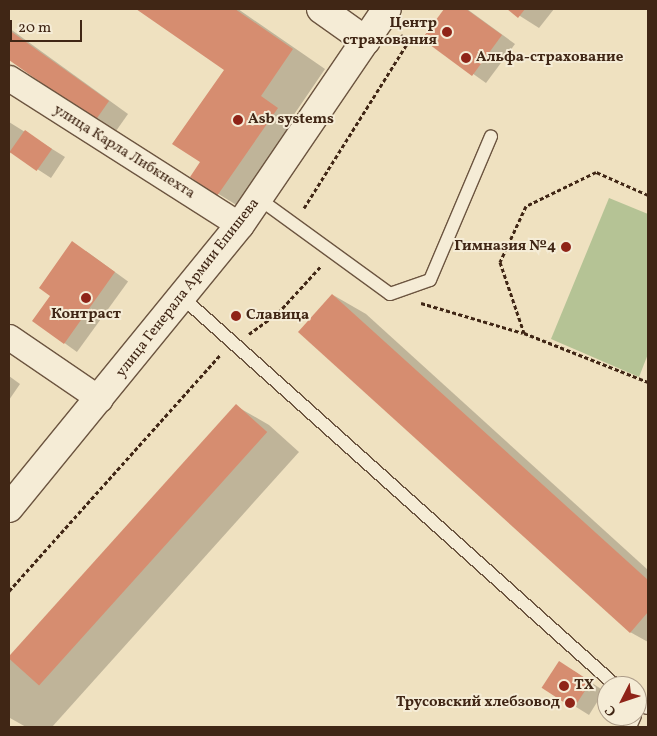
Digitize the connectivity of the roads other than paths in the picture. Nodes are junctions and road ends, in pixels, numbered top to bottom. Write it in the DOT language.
graph roads {
  1 [pos="321,9"];
  2 [pos="383,13"];
  3 [pos="366,41"];
  4 [pos="9,78"];
  5 [pos="492,136"];
  6 [pos="258,198"];
  7 [pos="240,225"];
  8 [pos="183,298"];
  9 [pos="9,337"];
  10 [pos="100,399"];
  11 [pos="9,508"];
  12 [pos="605,676"];
  1 -- 3 [label="main road"];
  2 -- 3 [label="main road, улица Генерала Армии Епишева"];
  3 -- 6 [label="main road, улица Генерала Армии Епишева"];
  4 -- 7 [label="street, улица Карла Либкнехта"];
  5 -- 6 [label="lane"];
  6 -- 7 [label="main road, улица Генерала Армии Епишева"];
  7 -- 8 [label="main road, улица Генерала Армии Епишева"];
  8 -- 10 [label="main road, улица Генерала Армии Епишева"];
  8 -- 12 [label="lane"];
  9 -- 10 [label="street"];
  10 -- 11 [label="main road, улица Генерала Армии Епишева"];
}
